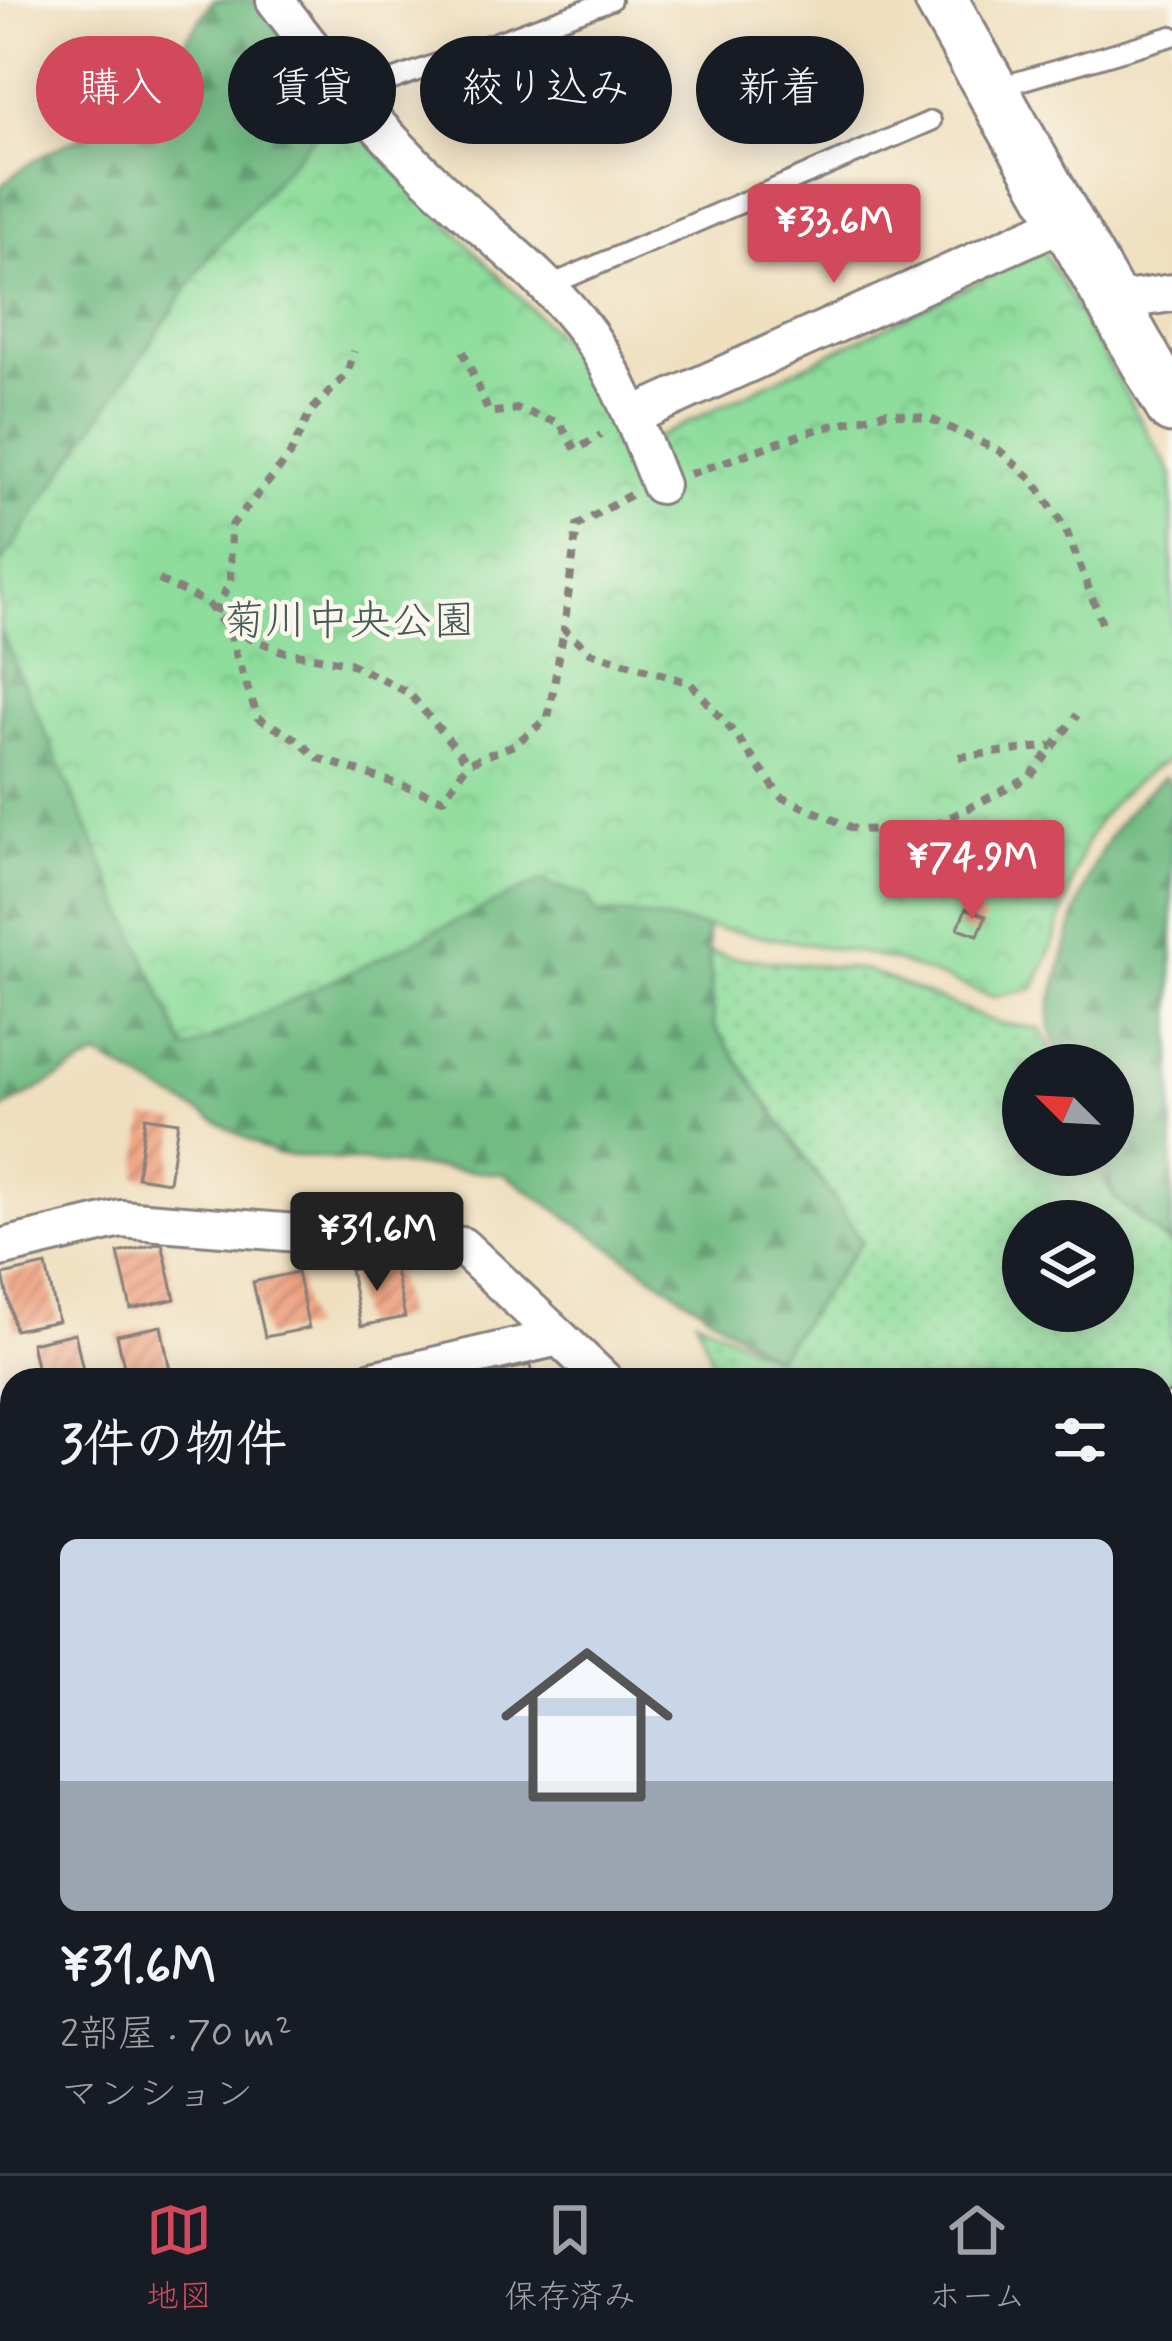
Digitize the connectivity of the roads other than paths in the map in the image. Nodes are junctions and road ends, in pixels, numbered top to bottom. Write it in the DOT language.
graph roads {
  1 [pos="274,0"];
  2 [pos="611,0"];
  3 [pos="941,0"];
  4 [pos="302,36"];
  5 [pos="1172,36"];
  6 [pos="396,79"];
  7 [pos="992,89"];
  8 [pos="931,121"];
  9 [pos="396,144"];
  10 [pos="1065,221"];
  11 [pos="546,287"];
  12 [pos="1172,292"];
  13 [pos="1111,302"];
  14 [pos="1172,407"];
  15 [pos="632,416"];
  16 [pos="660,485"];
  17 [pos="0,1248"];
  18 [pos="559,1337"];
  19 [pos="425,1368"];
  20 [pos="591,1368"];
  1 -- 4 [label="street"];
  2 -- 6 [label="lane"];
  3 -- 7 [label="street"];
  5 -- 7 [label="lane"];
  7 -- 10 [label="street"];
  8 -- 11 [label="lane"];
  9 -- 11 [label="street"];
  10 -- 13 [label="street"];
  10 -- 15 [label="street"];
  11 -- 15 [label="street"];
  12 -- 13 [label="street"];
  13 -- 14 [label="street"];
  15 -- 16 [label="street"];
  17 -- 18 [label="street"];
  18 -- 19 [label="street"];
  18 -- 20 [label="street"];
}
